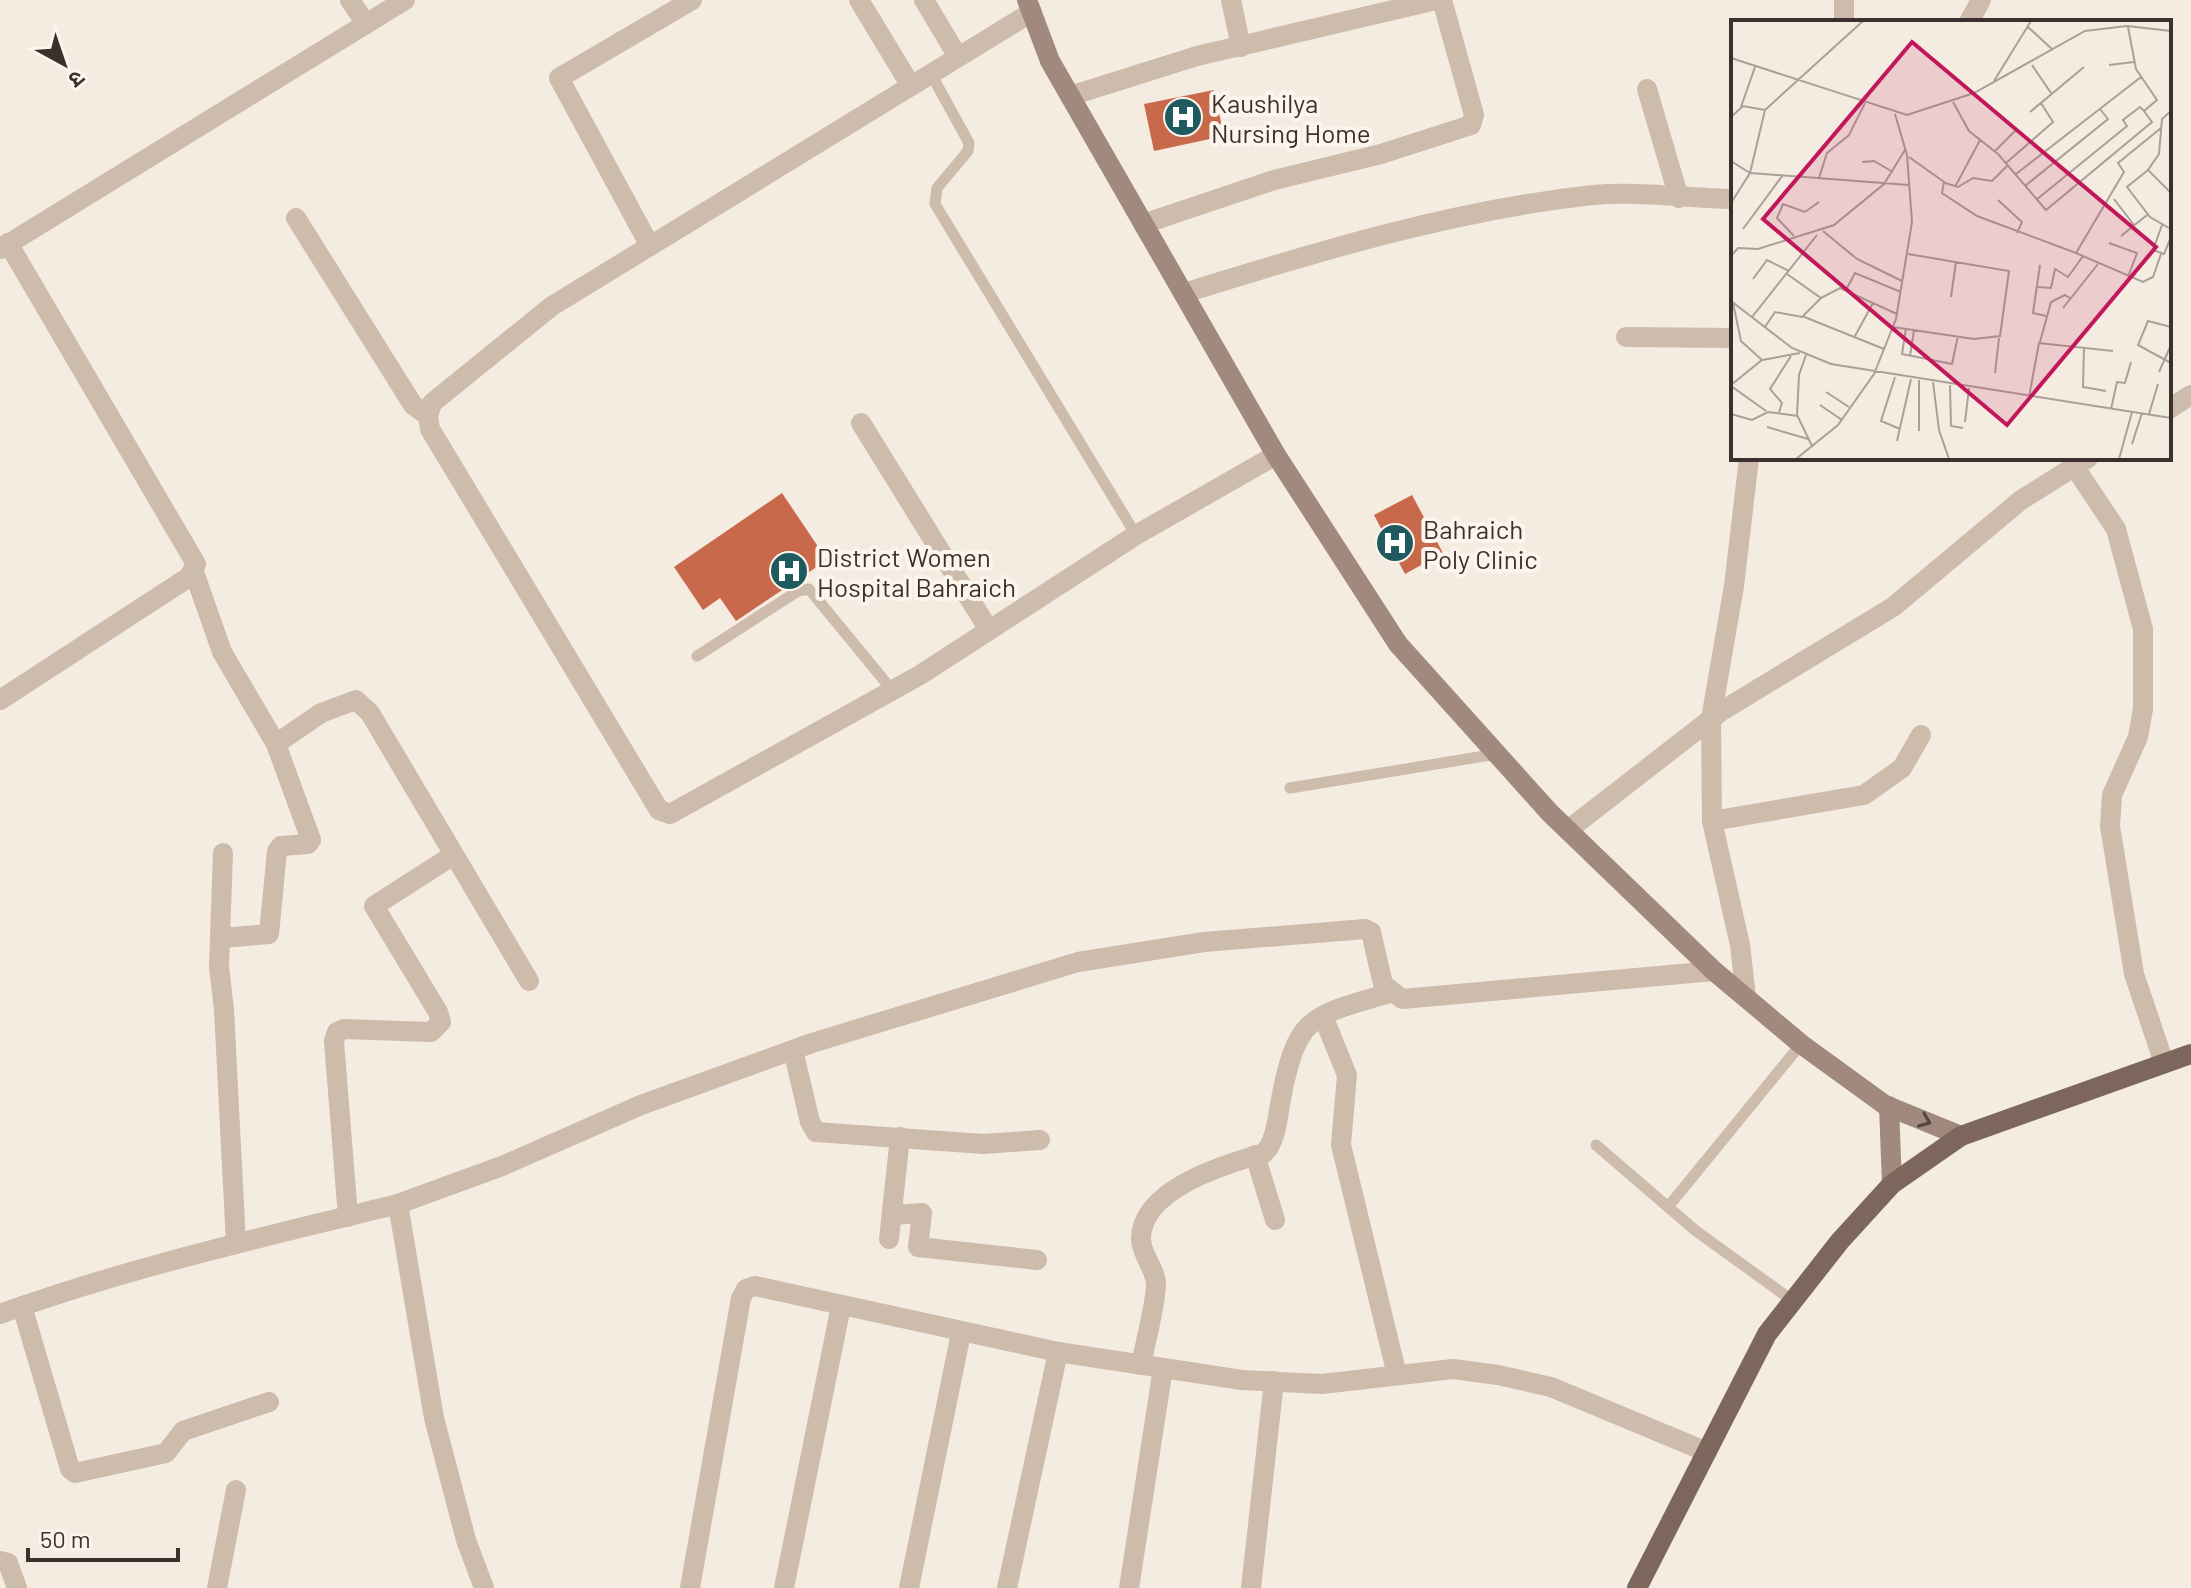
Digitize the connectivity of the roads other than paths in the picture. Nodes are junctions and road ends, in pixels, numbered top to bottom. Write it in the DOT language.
graph roads {
  1 [pos="350,0"];
  2 [pos="405,0"];
  3 [pos="692,0"];
  4 [pos="859,0"];
  5 [pos="924,0"];
  6 [pos="1231,0"];
  7 [pos="1439,0"];
  8 [pos="1981,0"];
  9 [pos="1029,6"];
  10 [pos="1374,7"];
  11 [pos="1970,20"];
  12 [pos="366,24"];
  13 [pos="1241,47"];
  14 [pos="958,57"];
  15 [pos="931,74"];
  16 [pos="911,86"];
  17 [pos="1647,89"];
  18 [pos="1070,96"];
  19 [pos="1679,198"];
  20 [pos="1731,199"];
  21 [pos="296,218"];
  22 [pos="1143,224"];
  23 [pos="4,246"];
  24 [pos="650,246"];
  25 [pos="1184,293"];
  26 [pos="1626,337"];
  27 [pos="1731,338"];
  28 [pos="2191,395"];
  29 [pos="2171,408"];
  30 [pos="428,416"];
  31 [pos="861,423"];
  32 [pos="1276,455"];
  33 [pos="1749,460"];
  34 [pos="2081,462"];
  35 [pos="1136,535"];
  36 [pos="194,572"];
  37 [pos="989,630"];
  38 [pos="697,656"];
  39 [pos="892,690"];
  40 [pos="0,700"];
  41 [pos="1711,719"];
  42 [pos="1921,735"];
  43 [pos="276,744"];
  44 [pos="1497,754"];
  45 [pos="1290,788"];
  46 [pos="1712,821"];
  47 [pos="1568,830"];
  48 [pos="223,853"];
  49 [pos="452,856"];
  50 [pos="222,938"];
  51 [pos="1714,971"];
  52 [pos="529,981"];
  53 [pos="1390,993"];
  54 [pos="1746,997"];
  55 [pos="1323,1016"];
  56 [pos="1801,1044"];
  57 [pos="793,1050"];
  58 [pos="2191,1054"];
  59 [pos="2164,1063"];
  60 [pos="1889,1106"];
  61 [pos="1961,1136"];
  62 [pos="900,1137"];
  63 [pos="1040,1140"];
  64 [pos="1596,1145"];
  65 [pos="1255,1155"];
  66 [pos="1892,1184"];
  67 [pos="398,1204"];
  68 [pos="1668,1207"];
  69 [pos="892,1215"];
  70 [pos="348,1217"];
  71 [pos="1275,1220"];
  72 [pos="889,1239"];
  73 [pos="236,1244"];
  74 [pos="1037,1260"];
  75 [pos="1793,1301"];
  76 [pos="22,1306"];
  77 [pos="841,1306"];
  78 [pos="0,1314"];
  79 [pos="961,1333"];
  80 [pos="1058,1352"];
  81 [pos="1141,1365"];
  82 [pos="1163,1368"];
  83 [pos="1397,1375"];
  84 [pos="1274,1381"];
  85 [pos="269,1402"];
  86 [pos="1707,1452"];
  87 [pos="236,1490"];
  88 [pos="0,1561"];
  89 [pos="17,1588"];
  90 [pos="217,1588"];
  91 [pos="484,1588"];
  92 [pos="690,1588"];
  93 [pos="784,1588"];
  94 [pos="909,1588"];
  95 [pos="1007,1588"];
  96 [pos="1129,1588"];
  97 [pos="1251,1588"];
  98 [pos="1637,1588"];
  1 -- 12 [label="street"];
  2 -- 12 [label="street"];
  3 -- 24 [label="street"];
  4 -- 16 [label="street"];
  5 -- 14 [label="street"];
  6 -- 13 [label="street"];
  7 -- 10 [label="street"];
  7 -- 22 [label="street"];
  8 -- 11 [label="street"];
  9 -- 14 [label="street"];
  9 -- 18 [label="main road"];
  10 -- 13 [label="street"];
  12 -- 23 [label="street"];
  13 -- 18 [label="street"];
  14 -- 15 [label="street"];
  15 -- 16 [label="street"];
  15 -- 35 [label="lane"];
  16 -- 24 [label="street"];
  17 -- 19 [label="street"];
  18 -- 22 [label="main road"];
  19 -- 20 [label="street"];
  19 -- 25 [label="street"];
  21 -- 30 [label="street"];
  22 -- 25 [label="main road"];
  23 -- 36 [label="street"];
  24 -- 30 [label="street"];
  25 -- 32 [label="main road"];
  26 -- 27 [label="street"];
  28 -- 29 [label="street"];
  30 -- 39 [label="street"];
  31 -- 37 [label="street"];
  32 -- 35 [label="street"];
  32 -- 44 [label="main road"];
  33 -- 41 [label="street"];
  34 -- 41 [label="street"];
  34 -- 59 [label="street"];
  35 -- 37 [label="street"];
  36 -- 40 [label="street"];
  36 -- 43 [label="street"];
  37 -- 39 [label="street"];
  38 -- 39 [label="lane"];
  41 -- 46 [label="street"];
  41 -- 47 [label="street"];
  42 -- 46 [label="street"];
  43 -- 49 [label="street"];
  43 -- 50 [label="street"];
  44 -- 45 [label="lane"];
  44 -- 47 [label="main road"];
  46 -- 54 [label="street"];
  47 -- 51 [label="main road"];
  48 -- 50 [label="street"];
  49 -- 52 [label="street"];
  49 -- 70 [label="street"];
  50 -- 73 [label="street"];
  51 -- 53 [label="street"];
  51 -- 54 [label="main road"];
  53 -- 55 [label="street"];
  53 -- 57 [label="street"];
  54 -- 56 [label="main road"];
  55 -- 65 [label="street"];
  55 -- 83 [label="street"];
  56 -- 60 [label="main road"];
  56 -- 68 [label="lane"];
  57 -- 62 [label="street"];
  57 -- 67 [label="street"];
  58 -- 59 [label="main road"];
  59 -- 61 [label="main road"];
  60 -- 61 [label="main road, one-way"];
  60 -- 66 [label="main road"];
  61 -- 66 [label="main road"];
  62 -- 63 [label="street"];
  62 -- 69 [label="street"];
  64 -- 68 [label="lane"];
  65 -- 71 [label="street"];
  65 -- 81 [label="street"];
  66 -- 75 [label="main road"];
  67 -- 70 [label="street"];
  67 -- 91 [label="street"];
  68 -- 75 [label="lane"];
  69 -- 72 [label="street"];
  69 -- 74 [label="street"];
  70 -- 73 [label="street"];
  73 -- 76 [label="street"];
  75 -- 86 [label="main road"];
  76 -- 78 [label="street"];
  76 -- 85 [label="street"];
  77 -- 79 [label="street"];
  77 -- 92 [label="street"];
  77 -- 93 [label="street"];
  79 -- 80 [label="street"];
  79 -- 94 [label="street"];
  80 -- 81 [label="street"];
  80 -- 95 [label="street"];
  81 -- 82 [label="street"];
  82 -- 84 [label="street"];
  82 -- 96 [label="street"];
  83 -- 84 [label="street"];
  83 -- 86 [label="street"];
  84 -- 97 [label="street"];
  86 -- 98 [label="main road"];
  87 -- 90 [label="street"];
  88 -- 89 [label="street"];
}
